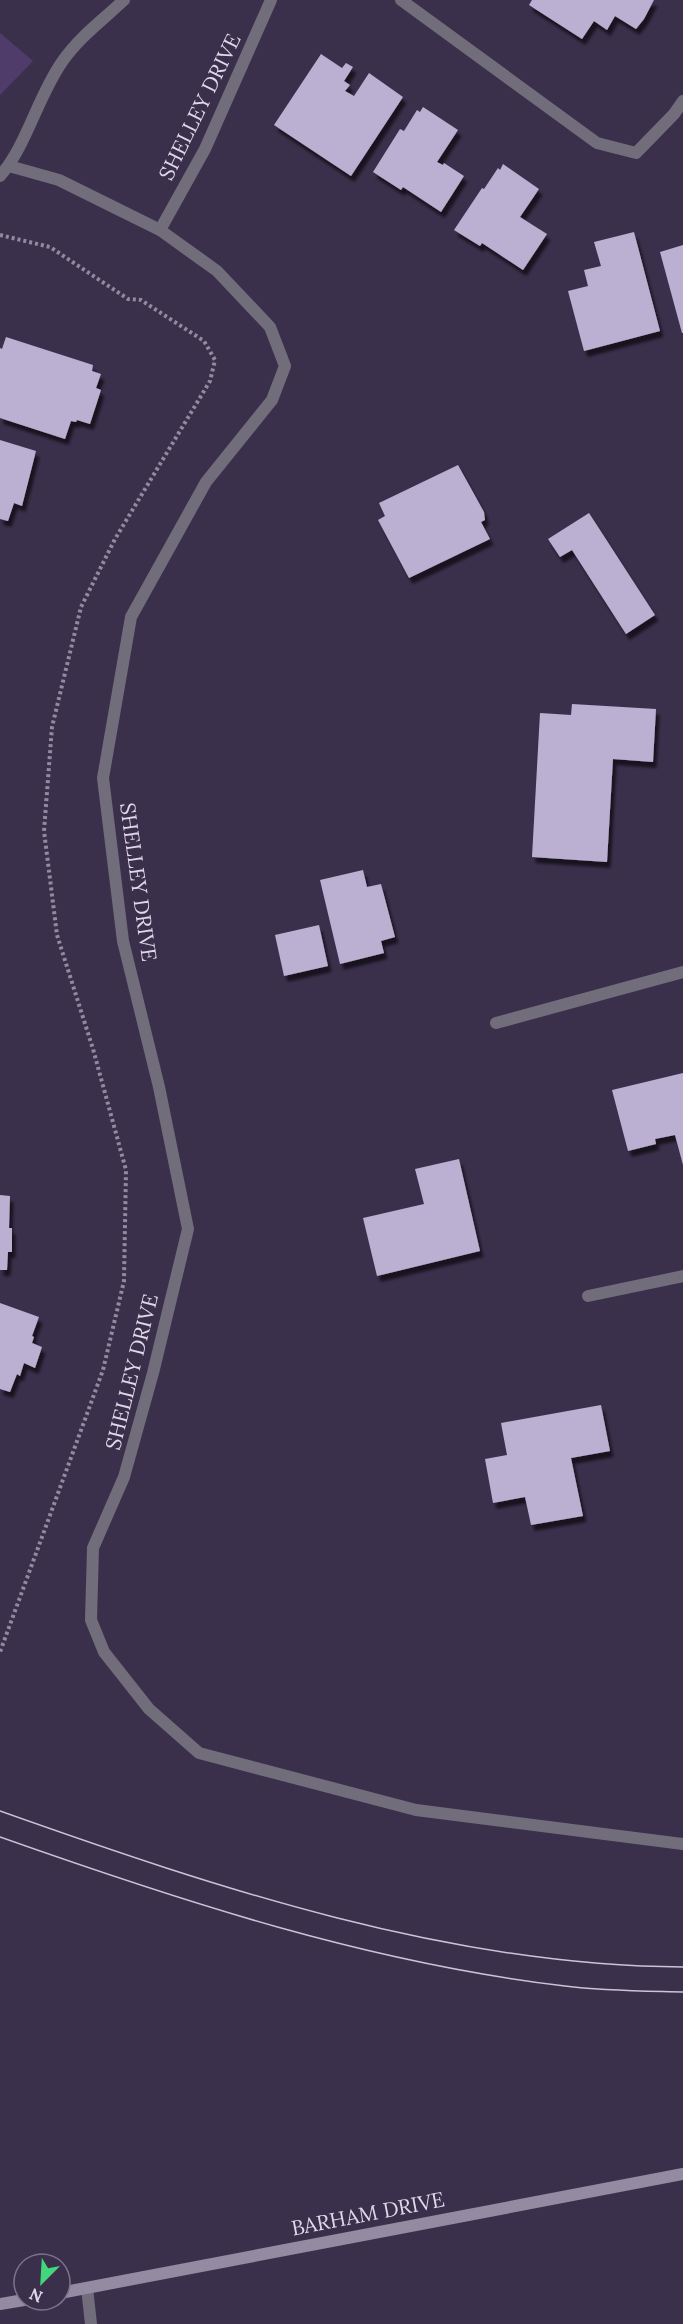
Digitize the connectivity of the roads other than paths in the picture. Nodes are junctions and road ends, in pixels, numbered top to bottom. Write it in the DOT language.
graph roads {
  1 [pos="124,0"];
  2 [pos="271,0"];
  3 [pos="401,0"];
  4 [pos="683,100"];
  5 [pos="4,171"];
  6 [pos="160,230"];
  7 [pos="683,972"];
  8 [pos="496,1023"];
  9 [pos="683,1276"];
  10 [pos="588,1296"];
  11 [pos="683,1844"];
  12 [pos="683,2174"];
  13 [pos="87,2288"];
  14 [pos="72,2291"];
  15 [pos="91,2324"];
  1 -- 5 [label="street, SHELLEY DRIVE"];
  2 -- 6 [label="street, SHELLEY DRIVE"];
  3 -- 4 [label="street"];
  5 -- 6 [label="street, SHELLEY DRIVE"];
  6 -- 11 [label="street, SHELLEY DRIVE"];
  7 -- 8 [label="street"];
  9 -- 10 [label="street"];
  12 -- 13 [label="main road, BARHAM DRIVE"];
  13 -- 14 [label="main road, BARHAM DRIVE"];
  13 -- 15 [label="street"];
}
